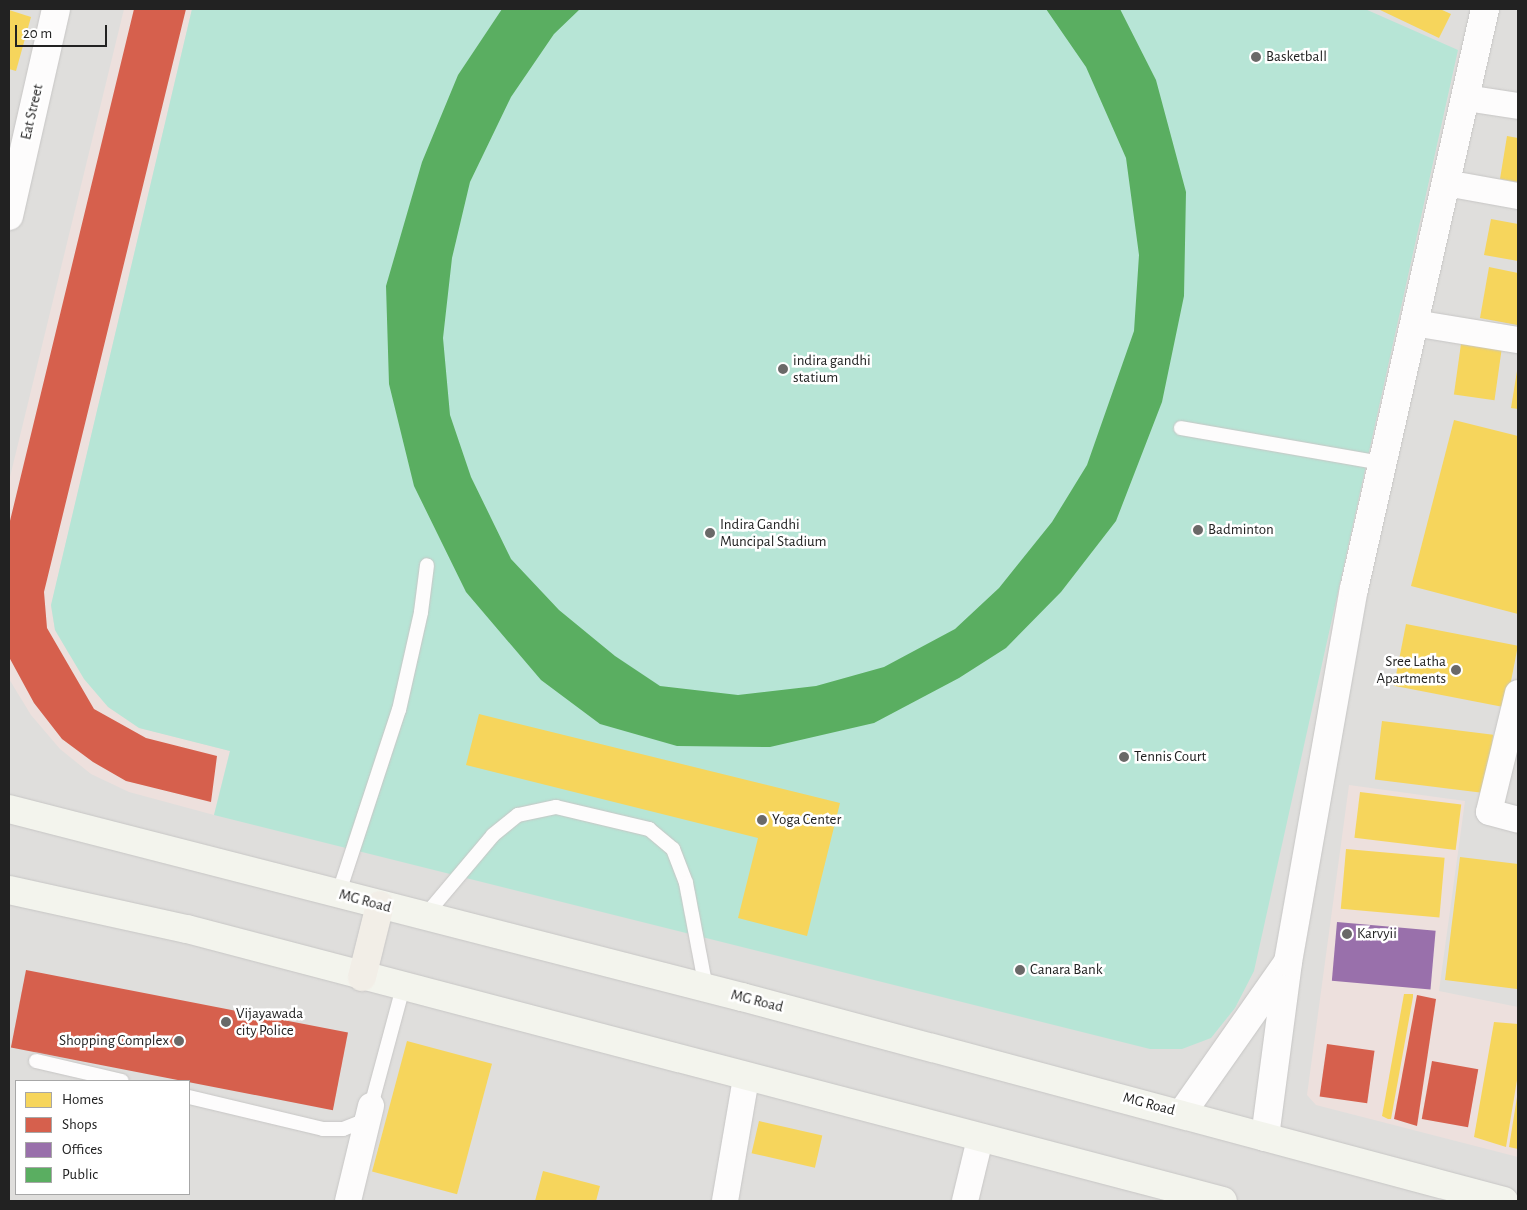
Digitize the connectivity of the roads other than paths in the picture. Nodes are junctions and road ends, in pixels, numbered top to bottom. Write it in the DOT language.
graph roads {
  1 [pos="56,9"];
  2 [pos="1485,9"];
  3 [pos="1466,98"];
  4 [pos="1518,106"];
  5 [pos="1446,183"];
  6 [pos="1518,196"];
  7 [pos="9,216"];
  8 [pos="1414,323"];
  9 [pos="1518,340"];
  10 [pos="1181,428"];
  11 [pos="1381,463"];
  12 [pos="427,565"];
  13 [pos="1518,694"];
  14 [pos="9,808"];
  15 [pos="1518,820"];
  16 [pos="9,890"];
  17 [pos="338,894"];
  18 [pos="380,906"];
  19 [pos="424,917"];
  20 [pos="1288,962"];
  21 [pos="362,977"];
  22 [pos="403,987"];
  23 [pos="706,988"];
  24 [pos="36,1061"];
  25 [pos="746,1078"];
  26 [pos="118,1080"];
  27 [pos="190,1097"];
  28 [pos="371,1106"];
  29 [pos="1182,1113"];
  30 [pos="1265,1137"];
  31 [pos="980,1140"];
  32 [pos="1181,1197"];
  33 [pos="348,1201"];
  34 [pos="724,1201"];
  35 [pos="965,1201"];
  36 [pos="1223,1201"];
  37 [pos="1504,1201"];
  1 -- 7 [label="street, Eat Street"];
  2 -- 3 [label="street"];
  3 -- 4 [label="street"];
  3 -- 5 [label="street"];
  5 -- 6 [label="street"];
  5 -- 8 [label="street"];
  8 -- 9 [label="street"];
  8 -- 11 [label="street"];
  10 -- 11 [label="lane"];
  11 -- 20 [label="street"];
  12 -- 17 [label="lane"];
  13 -- 15 [label="street"];
  14 -- 17 [label="main road, MG Road"];
  16 -- 21 [label="main road"];
  17 -- 18 [label="main road, MG Road"];
  18 -- 19 [label="main road, MG Road"];
  18 -- 21 [label="main road"];
  19 -- 23 [label="main road, MG Road"];
  19 -- 23 [label="lane"];
  20 -- 29 [label="street"];
  20 -- 30 [label="street"];
  21 -- 22 [label="main road"];
  22 -- 25 [label="main road"];
  22 -- 28 [label="lane"];
  23 -- 29 [label="main road, MG Road"];
  24 -- 26 [label="lane"];
  25 -- 31 [label="main road"];
  25 -- 34 [label="street"];
  27 -- 28 [label="lane"];
  28 -- 33 [label="street"];
  29 -- 30 [label="main road, MG Road"];
  30 -- 37 [label="main road, MG Road"];
  31 -- 32 [label="main road"];
  31 -- 35 [label="street"];
  32 -- 36 [label="main road"];
}
